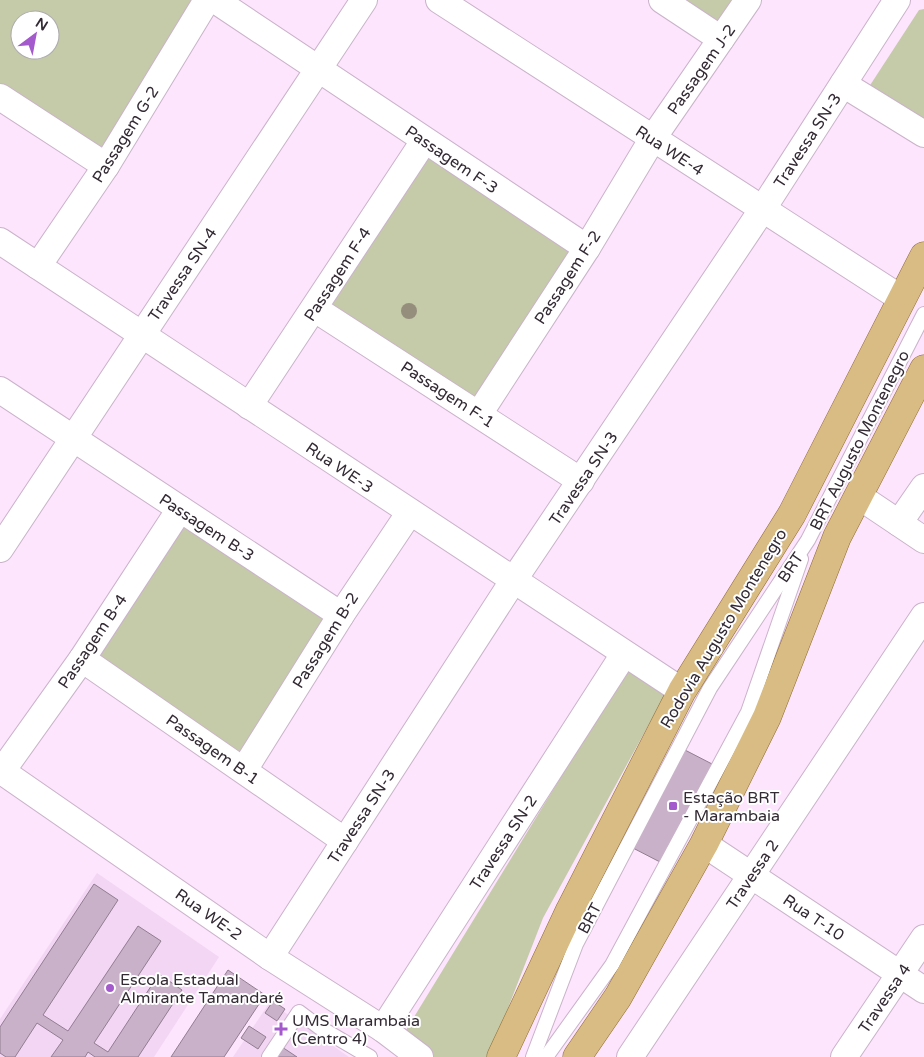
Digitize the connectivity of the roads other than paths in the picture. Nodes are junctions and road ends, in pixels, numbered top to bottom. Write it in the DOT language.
graph roads {
  1 [pos="207,0"];
  2 [pos="215,0"];
  3 [pos="364,0"];
  4 [pos="439,0"];
  5 [pos="662,0"];
  6 [pos="748,0"];
  7 [pos="897,0"];
  8 [pos="721,39"];
  9 [pos="319,68"];
  10 [pos="843,84"];
  11 [pos="0,97"];
  12 [pos="924,134"];
  13 [pos="653,138"];
  14 [pos="424,141"];
  15 [pos="106,166"];
  16 [pos="762,210"];
  17 [pos="0,241"];
  18 [pos="587,248"];
  19 [pos="924,256"];
  20 [pos="38,266"];
  21 [pos="902,299"];
  22 [pos="315,309"];
  23 [pos="924,314"];
  24 [pos="142,335"];
  25 [pos="924,370"];
  26 [pos="0,390"];
  27 [pos="249,406"];
  28 [pos="479,414"];
  29 [pos="73,440"];
  30 [pos="581,481"];
  31 [pos="924,487"];
  32 [pos="860,497"];
  33 [pos="180,509"];
  34 [pos="410,512"];
  35 [pos="899,523"];
  36 [pos="808,540"];
  37 [pos="924,540"];
  38 [pos="0,549"];
  39 [pos="514,581"];
  40 [pos="341,615"];
  41 [pos="924,616"];
  42 [pos="624,654"];
  43 [pos="82,659"];
  44 [pos="682,691"];
  45 [pos="244,770"];
  46 [pos="1,771"];
  47 [pos="345,841"];
  48 [pos="704,844"];
  49 [pos="751,876"];
  50 [pos="924,938"];
  51 [pos="270,957"];
  52 [pos="900,974"];
  53 [pos="924,990"];
  54 [pos="383,1029"];
  55 [pos="269,1057"];
  56 [pos="370,1057"];
  57 [pos="420,1057"];
  58 [pos="501,1057"];
  59 [pos="533,1057"];
  60 [pos="546,1057"];
  61 [pos="577,1057"];
  62 [pos="630,1057"];
  63 [pos="844,1057"];
  1 -- 15 [label="street, Passagem G-2"];
  2 -- 9 [label="street, Passagem F-3"];
  3 -- 9 [label="street, Travessa SN-4"];
  4 -- 13 [label="street, Rua WE-4"];
  5 -- 8 [label="street"];
  6 -- 8 [label="street, Passagem J-2"];
  7 -- 10 [label="street, Travessa SN-3"];
  8 -- 13 [label="street, Passagem J-2"];
  9 -- 14 [label="street, Passagem F-3"];
  9 -- 24 [label="street, Travessa SN-4"];
  10 -- 12 [label="street"];
  10 -- 16 [label="street, Travessa SN-3"];
  11 -- 15 [label="street"];
  13 -- 16 [label="street, Rua WE-4"];
  13 -- 18 [label="street, Passagem F-2"];
  14 -- 18 [label="street, Passagem F-3"];
  14 -- 22 [label="street, Passagem F-4"];
  15 -- 20 [label="street, Passagem G-2"];
  16 -- 21 [label="street, Rua WE-4"];
  16 -- 30 [label="street, Travessa SN-3"];
  17 -- 20 [label="street, Rua WE-3"];
  18 -- 28 [label="street, Passagem F-2"];
  19 -- 21 [label="main road, Rodovia Augusto Montenegro"];
  20 -- 24 [label="street, Rua WE-3"];
  21 -- 44 [label="main road, Rodovia Augusto Montenegro"];
  22 -- 27 [label="street, Passagem F-4"];
  22 -- 28 [label="street, Passagem F-1"];
  23 -- 36 [label="lane, BRT Augusto Montenegro"];
  24 -- 27 [label="street, Rua WE-3"];
  24 -- 29 [label="street, Travessa SN-4"];
  25 -- 32 [label="main road"];
  26 -- 29 [label="street, Passagem B-3"];
  27 -- 34 [label="street, Rua WE-3"];
  28 -- 30 [label="street, Passagem F-1"];
  29 -- 33 [label="street, Passagem B-3"];
  29 -- 38 [label="street, Travessa SN-4"];
  30 -- 39 [label="street, Travessa SN-3"];
  31 -- 35 [label="street"];
  32 -- 35 [label="street"];
  32 -- 48 [label="main road"];
  33 -- 40 [label="street, Passagem B-3"];
  33 -- 43 [label="street, Passagem B-4"];
  34 -- 39 [label="street, Rua WE-3"];
  34 -- 40 [label="street, Passagem B-2"];
  35 -- 37 [label="street"];
  36 -- 59 [label="lane, BRT"];
  36 -- 60 [label="lane, BRT"];
  39 -- 42 [label="street, Rua WE-3"];
  39 -- 47 [label="street, Travessa SN-3"];
  40 -- 45 [label="street, Passagem B-2"];
  41 -- 49 [label="street, Travessa 2"];
  42 -- 44 [label="street, Rua WE-3"];
  42 -- 54 [label="street, Travessa SN-2"];
  43 -- 45 [label="street, Passagem B-1"];
  43 -- 46 [label="street, Passagem B-4"];
  44 -- 58 [label="main road, Rodovia Augusto Montenegro"];
  45 -- 47 [label="street, Passagem B-1"];
  46 -- 51 [label="street, Rua WE-2"];
  47 -- 51 [label="street, Travessa SN-3"];
  48 -- 49 [label="street, Rua T-10"];
  48 -- 61 [label="main road"];
  49 -- 52 [label="street, Rua T-10"];
  49 -- 62 [label="street, Travessa 2"];
  50 -- 52 [label="street, Travessa 4"];
  51 -- 54 [label="street, Rua WE-2"];
  52 -- 53 [label="street, Rua T-10"];
  52 -- 63 [label="street, Travessa 4"];
  54 -- 57 [label="street, Rua WE-2"];
  55 -- 56 [label="lane"];
}
